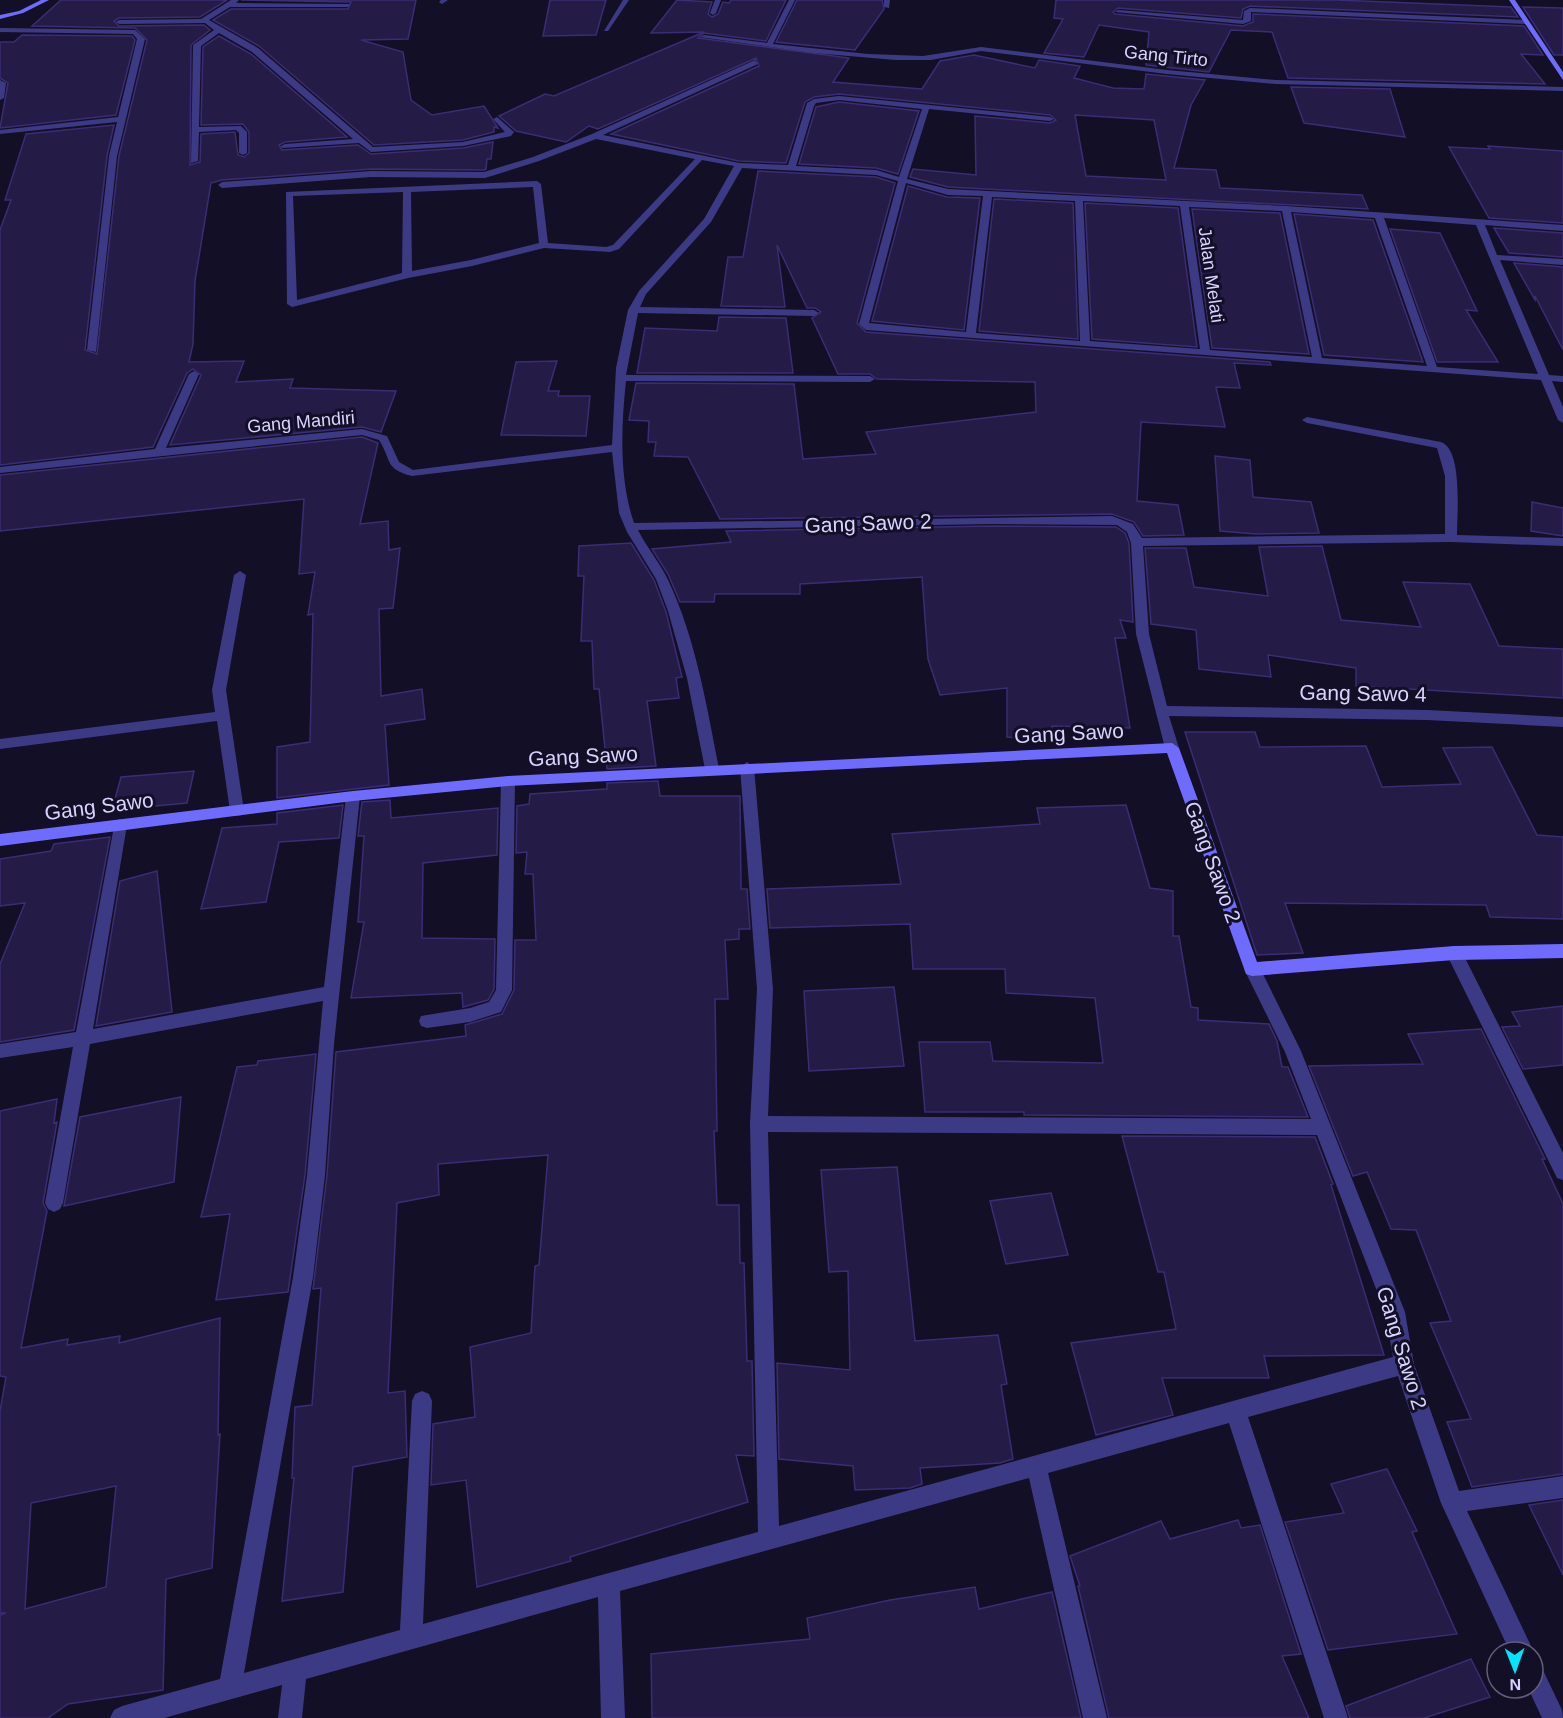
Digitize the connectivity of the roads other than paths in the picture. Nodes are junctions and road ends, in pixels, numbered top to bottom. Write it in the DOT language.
graph roads {
  1 [pos="46,0"];
  2 [pos="626,0"];
  3 [pos="718,0"];
  4 [pos="792,0"];
  5 [pos="1512,0"];
  6 [pos="233,2"];
  7 [pos="348,5"];
  8 [pos="1118,12"];
  9 [pos="713,13"];
  10 [pos="0,19"];
  11 [pos="206,20"];
  12 [pos="23,21"];
  13 [pos="116,22"];
  14 [pos="1527,22"];
  15 [pos="0,30"];
  16 [pos="218,30"];
  17 [pos="606,30"];
  18 [pos="705,37"];
  19 [pos="769,45"];
  20 [pos="754,62"];
  21 [pos="1559,66"];
  22 [pos="1563,78"];
  23 [pos="0,82"];
  24 [pos="1563,89"];
  25 [pos="0,98"];
  26 [pos="926,107"];
  27 [pos="1050,118"];
  28 [pos="123,119"];
  29 [pos="497,119"];
  30 [pos="194,130"];
  31 [pos="2,132"];
  32 [pos="595,136"];
  33 [pos="360,141"];
  34 [pos="0,145"];
  35 [pos="285,146"];
  36 [pos="371,150"];
  37 [pos="243,153"];
  38 [pos="699,159"];
  39 [pos="194,161"];
  40 [pos="739,165"];
  41 [pos="792,167"];
  42 [pos="371,174"];
  43 [pos="903,178"];
  44 [pos="222,184"];
  45 [pos="407,191"];
  46 [pos="988,194"];
  47 [pos="1079,198"];
  48 [pos="1184,204"];
  49 [pos="1286,209"];
  50 [pos="1379,216"];
  51 [pos="1479,222"];
  52 [pos="1563,228"];
  53 [pos="544,245"];
  54 [pos="1493,257"];
  55 [pos="1563,262"];
  56 [pos="407,274"];
  57 [pos="633,310"];
  58 [pos="814,313"];
  59 [pos="971,334"];
  60 [pos="1085,342"];
  61 [pos="92,350"];
  62 [pos="1205,351"];
  63 [pos="1317,359"];
  64 [pos="1433,369"];
  65 [pos="194,374"];
  66 [pos="1545,377"];
  67 [pos="621,378"];
  68 [pos="870,379"];
  69 [pos="1563,379"];
  70 [pos="1307,420"];
  71 [pos="1563,420"];
  72 [pos="616,448"];
  73 [pos="159,452"];
  74 [pos="0,470"];
  75 [pos="631,527"];
  76 [pos="1451,538"];
  77 [pos="1137,542"];
  78 [pos="1563,543"];
  79 [pos="240,575"];
  80 [pos="1161,711"];
  81 [pos="222,716"];
  82 [pos="1563,722"];
  83 [pos="0,744"];
  84 [pos="1172,748"];
  85 [pos="747,767"];
  86 [pos="712,769"];
  87 [pos="508,781"];
  88 [pos="353,796"];
  89 [pos="237,811"];
  90 [pos="120,825"];
  91 [pos="0,840"];
  92 [pos="1563,951"];
  93 [pos="1454,953"];
  94 [pos="1252,969"];
  95 [pos="333,992"];
  96 [pos="428,1021"];
  97 [pos="83,1038"];
  98 [pos="0,1051"];
  99 [pos="759,1124"];
  100 [pos="1323,1127"];
  101 [pos="1563,1172"];
  102 [pos="54,1203"];
  103 [pos="1404,1364"];
  104 [pos="422,1401"];
  105 [pos="1235,1410"];
  106 [pos="1036,1464"];
  107 [pos="1563,1487"];
  108 [pos="1452,1503"];
  109 [pos="769,1539"];
  110 [pos="609,1582"];
  111 [pos="411,1638"];
  112 [pos="1516,1640"];
  113 [pos="295,1670"];
  114 [pos="230,1688"];
  115 [pos="1545,1699"];
  116 [pos="122,1718"];
  117 [pos="290,1718"];
  118 [pos="613,1718"];
  119 [pos="1095,1718"];
  120 [pos="1336,1718"];
  121 [pos="1554,1718"];
  1 -- 10 [label="street"];
  2 -- 17 [label="street"];
  3 -- 9 [label="street"];
  4 -- 19 [label="street"];
  5 -- 14 [label="street"];
  6 -- 7 [label="street"];
  6 -- 11 [label="street"];
  8 -- 14 [label="street"];
  10 -- 12 [label="street"];
  11 -- 13 [label="street"];
  11 -- 16 [label="street"];
  14 -- 21 [label="street"];
  15 -- 28 [label="street"];
  16 -- 30 [label="street"];
  16 -- 33 [label="street"];
  18 -- 19 [label="street, Gang Tirto"];
  19 -- 24 [label="street, Gang Tirto"];
  20 -- 32 [label="street"];
  21 -- 22 [label="street"];
  23 -- 25 [label="street"];
  26 -- 27 [label="street"];
  26 -- 41 [label="street"];
  26 -- 43 [label="street"];
  28 -- 31 [label="street"];
  28 -- 61 [label="street"];
  29 -- 36 [label="street"];
  30 -- 37 [label="street"];
  30 -- 39 [label="street"];
  31 -- 34 [label="street"];
  32 -- 38 [label="street"];
  32 -- 42 [label="street"];
  33 -- 35 [label="street"];
  33 -- 36 [label="street"];
  36 -- 42 [label="street"];
  38 -- 40 [label="street"];
  38 -- 53 [label="street"];
  40 -- 41 [label="street"];
  40 -- 57 [label="street"];
  41 -- 43 [label="street"];
  42 -- 44 [label="street"];
  43 -- 46 [label="street"];
  43 -- 59 [label="street"];
  45 -- 53 [label="street"];
  45 -- 56 [label="street"];
  45 -- 56 [label="street"];
  46 -- 47 [label="street"];
  46 -- 59 [label="street"];
  47 -- 48 [label="street"];
  47 -- 60 [label="street"];
  48 -- 49 [label="street"];
  48 -- 62 [label="street, Jalan Melati"];
  49 -- 50 [label="street"];
  49 -- 63 [label="street"];
  50 -- 51 [label="street"];
  50 -- 64 [label="street"];
  51 -- 52 [label="street"];
  51 -- 54 [label="street"];
  53 -- 56 [label="street"];
  54 -- 55 [label="street"];
  54 -- 66 [label="street"];
  57 -- 58 [label="street"];
  57 -- 67 [label="street"];
  59 -- 60 [label="street"];
  60 -- 62 [label="street"];
  62 -- 63 [label="street"];
  63 -- 64 [label="street"];
  64 -- 66 [label="street"];
  65 -- 73 [label="street"];
  66 -- 69 [label="street"];
  66 -- 71 [label="street"];
  67 -- 68 [label="street"];
  67 -- 72 [label="street"];
  70 -- 76 [label="street"];
  72 -- 73 [label="street, Gang Mandiri"];
  72 -- 75 [label="street"];
  73 -- 74 [label="street, Gang Mandiri"];
  75 -- 77 [label="street, Gang Sawo 2"];
  75 -- 86 [label="street"];
  76 -- 77 [label="street"];
  76 -- 78 [label="street"];
  77 -- 80 [label="street, Gang Sawo 2"];
  79 -- 81 [label="street"];
  80 -- 82 [label="street, Gang Sawo 4"];
  80 -- 84 [label="street, Gang Sawo 2"];
  81 -- 83 [label="street"];
  81 -- 89 [label="street"];
  84 -- 85 [label="street, Gang Sawo"];
  84 -- 94 [label="street, Gang Sawo 2"];
  85 -- 86 [label="street, Gang Sawo"];
  85 -- 99 [label="street"];
  86 -- 87 [label="street, Gang Sawo"];
  87 -- 88 [label="street, Gang Sawo"];
  87 -- 96 [label="street"];
  88 -- 89 [label="street, Gang Sawo"];
  88 -- 95 [label="street"];
  89 -- 90 [label="street, Gang Sawo"];
  90 -- 91 [label="street, Gang Sawo"];
  90 -- 97 [label="street"];
  92 -- 93 [label="street"];
  93 -- 94 [label="street"];
  93 -- 101 [label="street"];
  94 -- 100 [label="street, Gang Sawo 2"];
  95 -- 97 [label="street"];
  95 -- 114 [label="street"];
  97 -- 98 [label="street"];
  97 -- 102 [label="street"];
  99 -- 100 [label="street"];
  99 -- 109 [label="street"];
  100 -- 103 [label="street, Gang Sawo 2"];
  103 -- 105 [label="street"];
  103 -- 108 [label="street, Gang Sawo 2"];
  104 -- 111 [label="street"];
  105 -- 106 [label="street"];
  105 -- 120 [label="street"];
  106 -- 109 [label="street"];
  106 -- 119 [label="street"];
  107 -- 108 [label="street"];
  108 -- 112 [label="street, Gang Sawo 2"];
  109 -- 110 [label="street"];
  110 -- 111 [label="street"];
  110 -- 118 [label="street"];
  111 -- 113 [label="street"];
  113 -- 114 [label="street"];
  113 -- 117 [label="street"];
  114 -- 116 [label="street"];
  115 -- 121 [label="street"];
}
